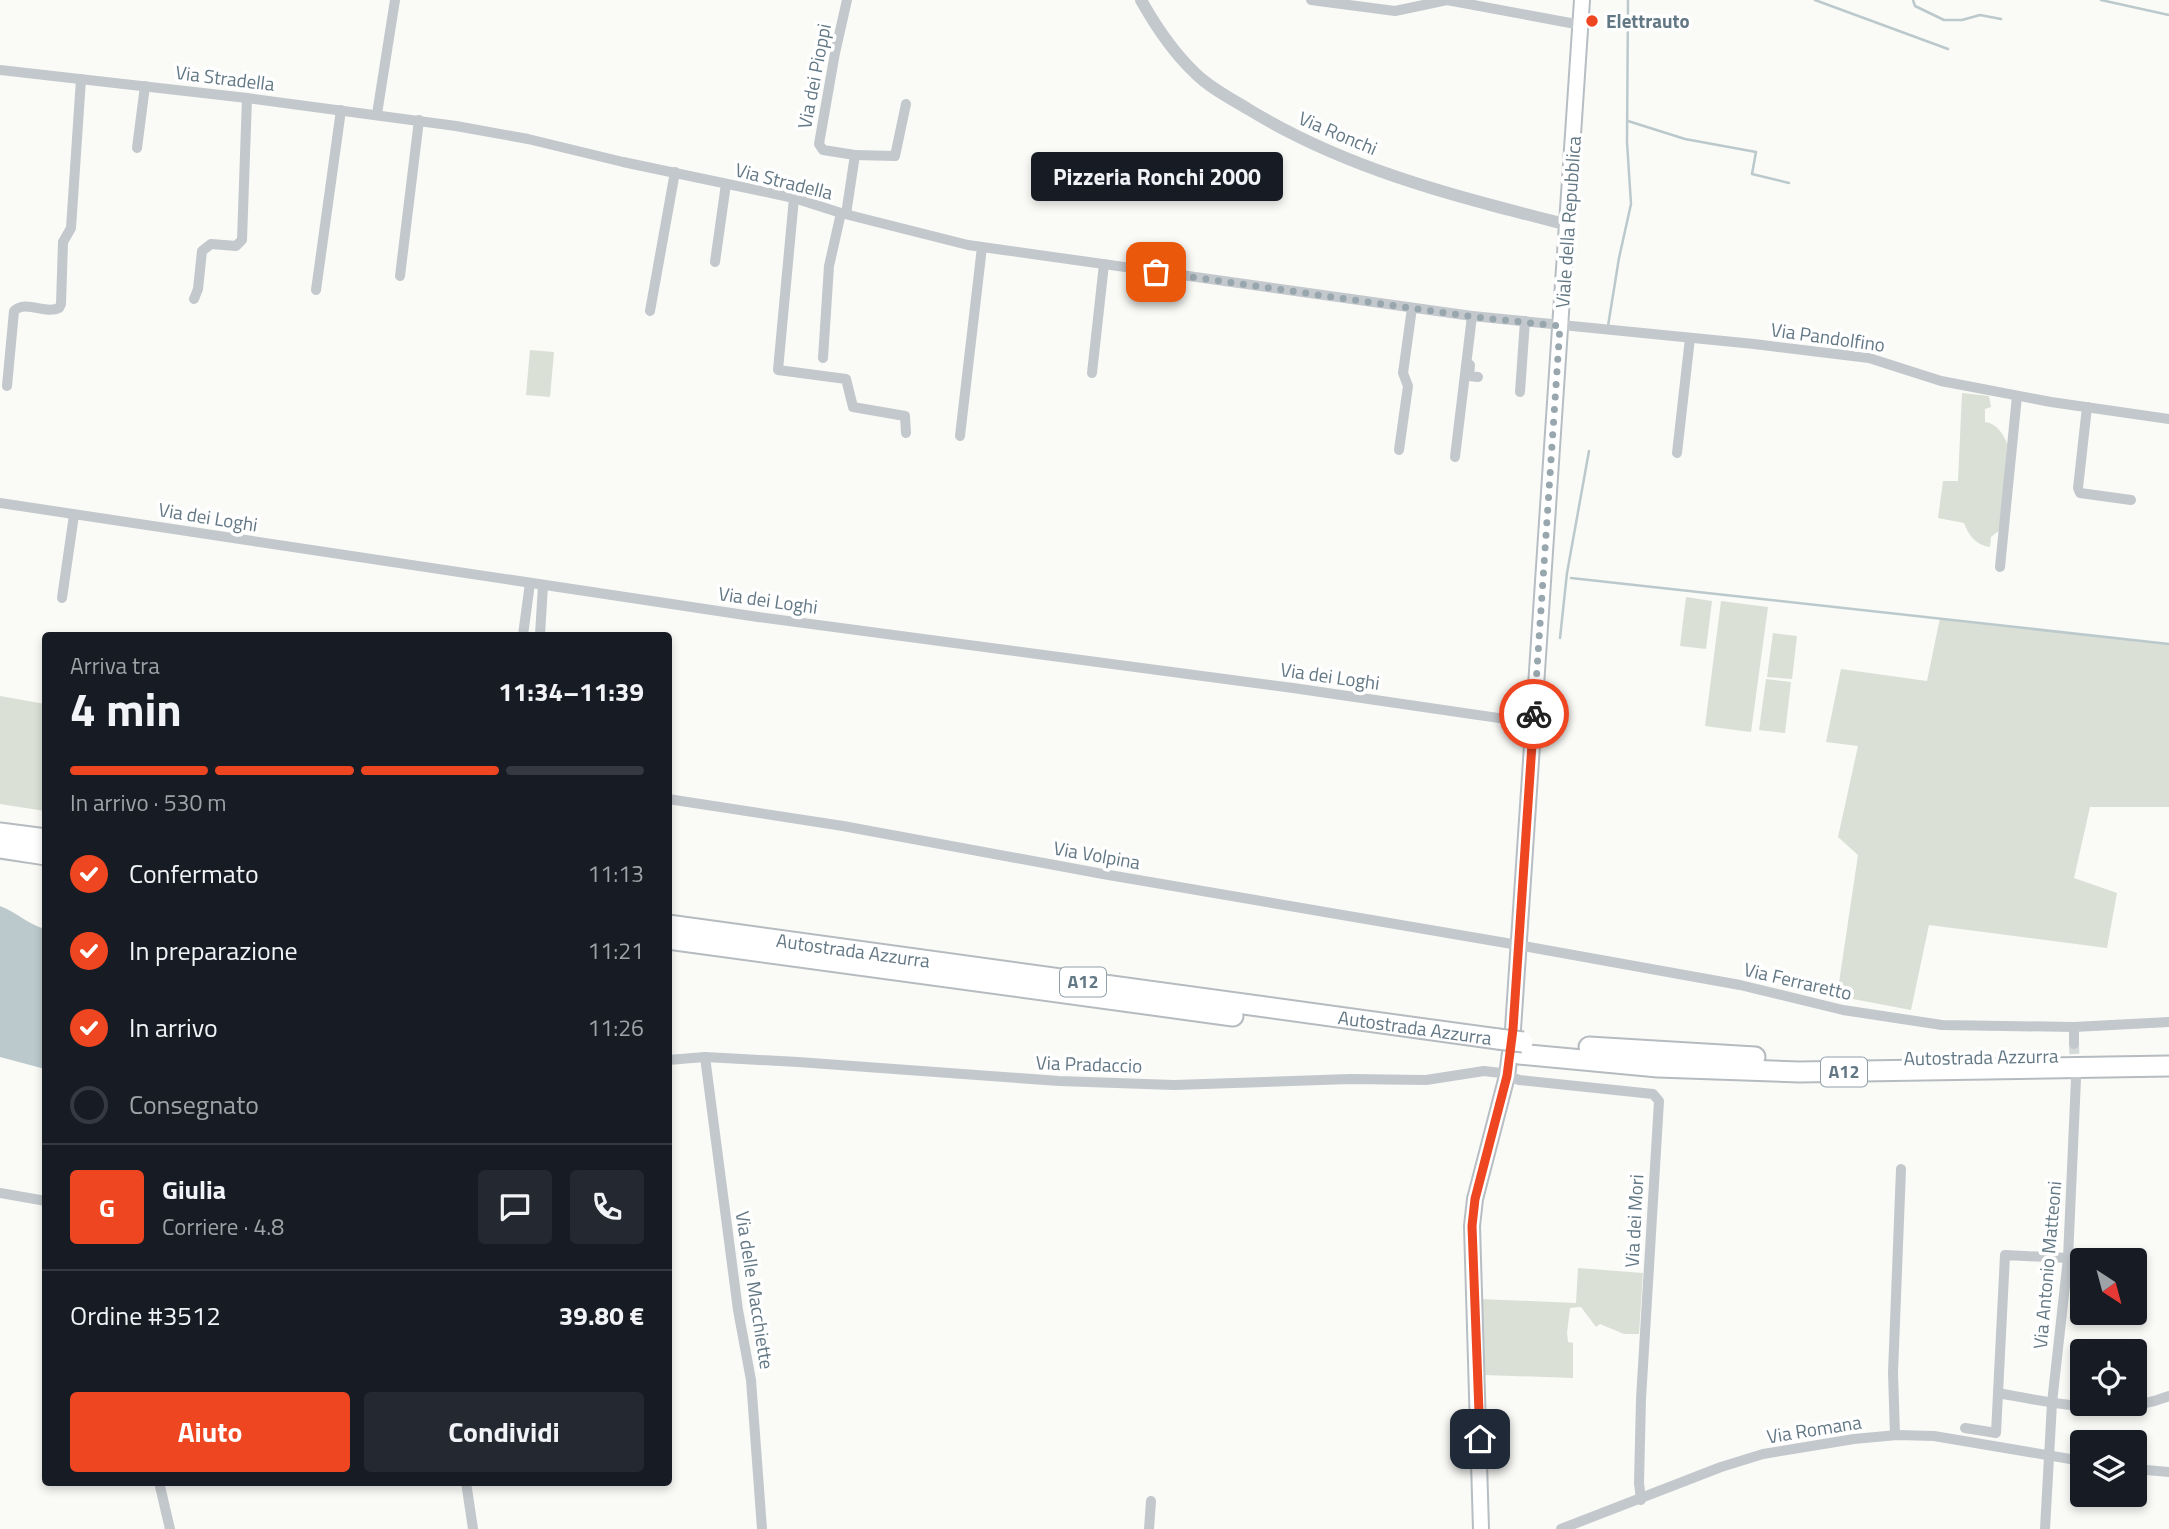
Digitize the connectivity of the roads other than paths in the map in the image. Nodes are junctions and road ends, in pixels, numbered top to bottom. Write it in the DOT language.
graph roads {
  1 [pos="395,0"];
  2 [pos="847,0"];
  3 [pos="1141,0"];
  4 [pos="1311,0"];
  5 [pos="1582,0"];
  6 [pos="1581,25"];
  7 [pos="0,70"];
  8 [pos="81,79"];
  9 [pos="145,86"];
  10 [pos="247,98"];
  11 [pos="906,104"];
  12 [pos="341,110"];
  13 [pos="377,114"];
  14 [pos="419,120"];
  15 [pos="137,148"];
  16 [pos="855,155"];
  17 [pos="675,172"];
  18 [pos="726,184"];
  19 [pos="794,198"];
  20 [pos="843,214"];
  21 [pos="1567,225"];
  22 [pos="982,247"];
  23 [pos="715,262"];
  24 [pos="1104,264"];
  25 [pos="400,276"];
  26 [pos="316,290"];
  27 [pos="194,299"];
  28 [pos="1412,308"];
  29 [pos="650,311"];
  30 [pos="1474,316"];
  31 [pos="1525,321"];
  32 [pos="1560,326"];
  33 [pos="1690,338"];
  34 [pos="823,358"];
  35 [pos="1092,373"];
  36 [pos="1478,377"];
  37 [pos="7,386"];
  38 [pos="1520,392"];
  39 [pos="2017,396"];
  40 [pos="2087,407"];
  41 [pos="2169,419"];
  42 [pos="906,433"];
  43 [pos="960,436"];
  44 [pos="1399,450"];
  45 [pos="1677,453"];
  46 [pos="1455,457"];
  47 [pos="2131,500"];
  48 [pos="0,503"];
  49 [pos="74,514"];
  50 [pos="2000,567"];
  51 [pos="530,583"];
  52 [pos="543,584"];
  53 [pos="62,598"];
  54 [pos="523,632"];
  55 [pos="540,632"];
  56 [pos="1533,723"];
  57 [pos="672,800"];
  58 [pos="0,833"];
  59 [pos="42,838"];
  60 [pos="0,848"];
  61 [pos="42,854"];
  62 [pos="672,926"];
  63 [pos="672,940"];
  64 [pos="1518,945"];
  65 [pos="2169,1022"];
  66 [pos="2074,1027"];
  67 [pos="2074,1044"];
  68 [pos="1498,1045"];
  69 [pos="1521,1048"];
  70 [pos="2169,1054"];
  71 [pos="705,1057"];
  72 [pos="672,1060"];
  73 [pos="2169,1066"];
  74 [pos="1507,1076"];
  75 [pos="2076,1079"];
  76 [pos="1901,1169"];
  77 [pos="0,1193"];
  78 [pos="42,1200"];
  79 [pos="2068,1258"];
  80 [pos="1998,1393"];
  81 [pos="2169,1396"];
  82 [pos="2052,1403"];
  83 [pos="1965,1428"];
  84 [pos="1895,1435"];
  85 [pos="2048,1454"];
  86 [pos="2070,1459"];
  87 [pos="2147,1470"];
  88 [pos="2169,1472"];
  89 [pos="160,1486"];
  90 [pos="467,1486"];
  91 [pos="1641,1500"];
  92 [pos="1151,1501"];
  93 [pos="170,1529"];
  94 [pos="472,1529"];
  95 [pos="762,1529"];
  96 [pos="1149,1529"];
  97 [pos="1481,1529"];
  98 [pos="1561,1529"];
  99 [pos="2045,1529"];
  1 -- 13 [label="street"];
  2 -- 16 [label="street, Via dei Pioppi"];
  3 -- 21 [label="street, Via Ronchi"];
  4 -- 6 [label="street"];
  5 -- 6 [label="main road, Viale della Repubblica"];
  6 -- 21 [label="main road, Viale della Repubblica"];
  7 -- 8 [label="street, Via Stradella"];
  8 -- 9 [label="street, Via Stradella"];
  8 -- 37 [label="street"];
  9 -- 10 [label="street, Via Stradella"];
  9 -- 15 [label="street"];
  10 -- 12 [label="street, Via Stradella"];
  10 -- 27 [label="street"];
  11 -- 16 [label="street"];
  12 -- 13 [label="street, Via Stradella"];
  12 -- 26 [label="street"];
  13 -- 14 [label="street, Via Stradella"];
  14 -- 17 [label="street, Via Stradella"];
  14 -- 25 [label="street"];
  16 -- 20 [label="street"];
  17 -- 18 [label="street, Via Stradella"];
  17 -- 29 [label="street"];
  18 -- 19 [label="street, Via Stradella"];
  18 -- 23 [label="street"];
  19 -- 20 [label="street, Via Stradella"];
  19 -- 42 [label="street"];
  20 -- 22 [label="street, Via Stradella"];
  20 -- 34 [label="street"];
  21 -- 32 [label="main road, Viale della Repubblica"];
  22 -- 24 [label="street, Via Stradella"];
  22 -- 43 [label="street"];
  24 -- 28 [label="street, Via Stradella"];
  24 -- 35 [label="street"];
  28 -- 30 [label="street, Via Stradella"];
  28 -- 44 [label="street"];
  30 -- 31 [label="street, Via Stradella"];
  30 -- 36 [label="street"];
  30 -- 46 [label="street"];
  31 -- 32 [label="street, Via Stradella"];
  31 -- 38 [label="street"];
  32 -- 33 [label="street, Via Pandolfino"];
  32 -- 56 [label="main road, Viale della Repubblica"];
  33 -- 39 [label="street, Via Pandolfino"];
  33 -- 45 [label="street"];
  39 -- 40 [label="street, Via Pandolfino"];
  39 -- 50 [label="street"];
  40 -- 41 [label="street, Via Pandolfino"];
  40 -- 47 [label="street"];
  48 -- 49 [label="street, Via dei Loghi"];
  49 -- 51 [label="street, Via dei Loghi"];
  49 -- 53 [label="street"];
  51 -- 52 [label="street, Via dei Loghi"];
  51 -- 54 [label="street"];
  52 -- 55 [label="street"];
  52 -- 56 [label="street, Via dei Loghi"];
  56 -- 64 [label="main road, Viale della Repubblica"];
  57 -- 64 [label="street, Via Volpina"];
  58 -- 59 [label="highway"];
  60 -- 61 [label="highway"];
  62 -- 68 [label="highway, Autostrada Azzurra / A12"];
  63 -- 68 [label="highway, Autostrada Azzurra / A12"];
  64 -- 66 [label="street, Via Ferraretto"];
  64 -- 74 [label="main road, Viale della Repubblica"];
  65 -- 66 [label="street, Via Ferraretto"];
  66 -- 67 [label="street"];
  68 -- 69 [label="highway, Autostrada Azzurra / A12"];
  69 -- 70 [label="highway, Autostrada Azzurra / A12"];
  69 -- 73 [label="highway, Autostrada Azzurra / A12"];
  71 -- 72 [label="street, Via Pradaccio"];
  71 -- 74 [label="street, Via Pradaccio"];
  71 -- 95 [label="street, Via delle Macchiette"];
  74 -- 91 [label="street, Via dei Mori"];
  74 -- 97 [label="main road, Viale della Repubblica"];
  75 -- 79 [label="street, Via Antonio Matteoni"];
  76 -- 84 [label="street"];
  77 -- 78 [label="street"];
  79 -- 80 [label="street"];
  79 -- 82 [label="street, Via Antonio Matteoni"];
  80 -- 82 [label="street"];
  80 -- 83 [label="street"];
  81 -- 82 [label="street"];
  82 -- 85 [label="street, Via Antonio Matteoni"];
  84 -- 85 [label="street, Via Romana"];
  84 -- 91 [label="street, Via Romana"];
  85 -- 86 [label="street, Via Romana"];
  85 -- 99 [label="street, Via Antonio Matteoni"];
  87 -- 88 [label="street"];
  89 -- 93 [label="street"];
  90 -- 94 [label="street"];
  91 -- 98 [label="street, Via Romana"];
  92 -- 96 [label="street"];
}
